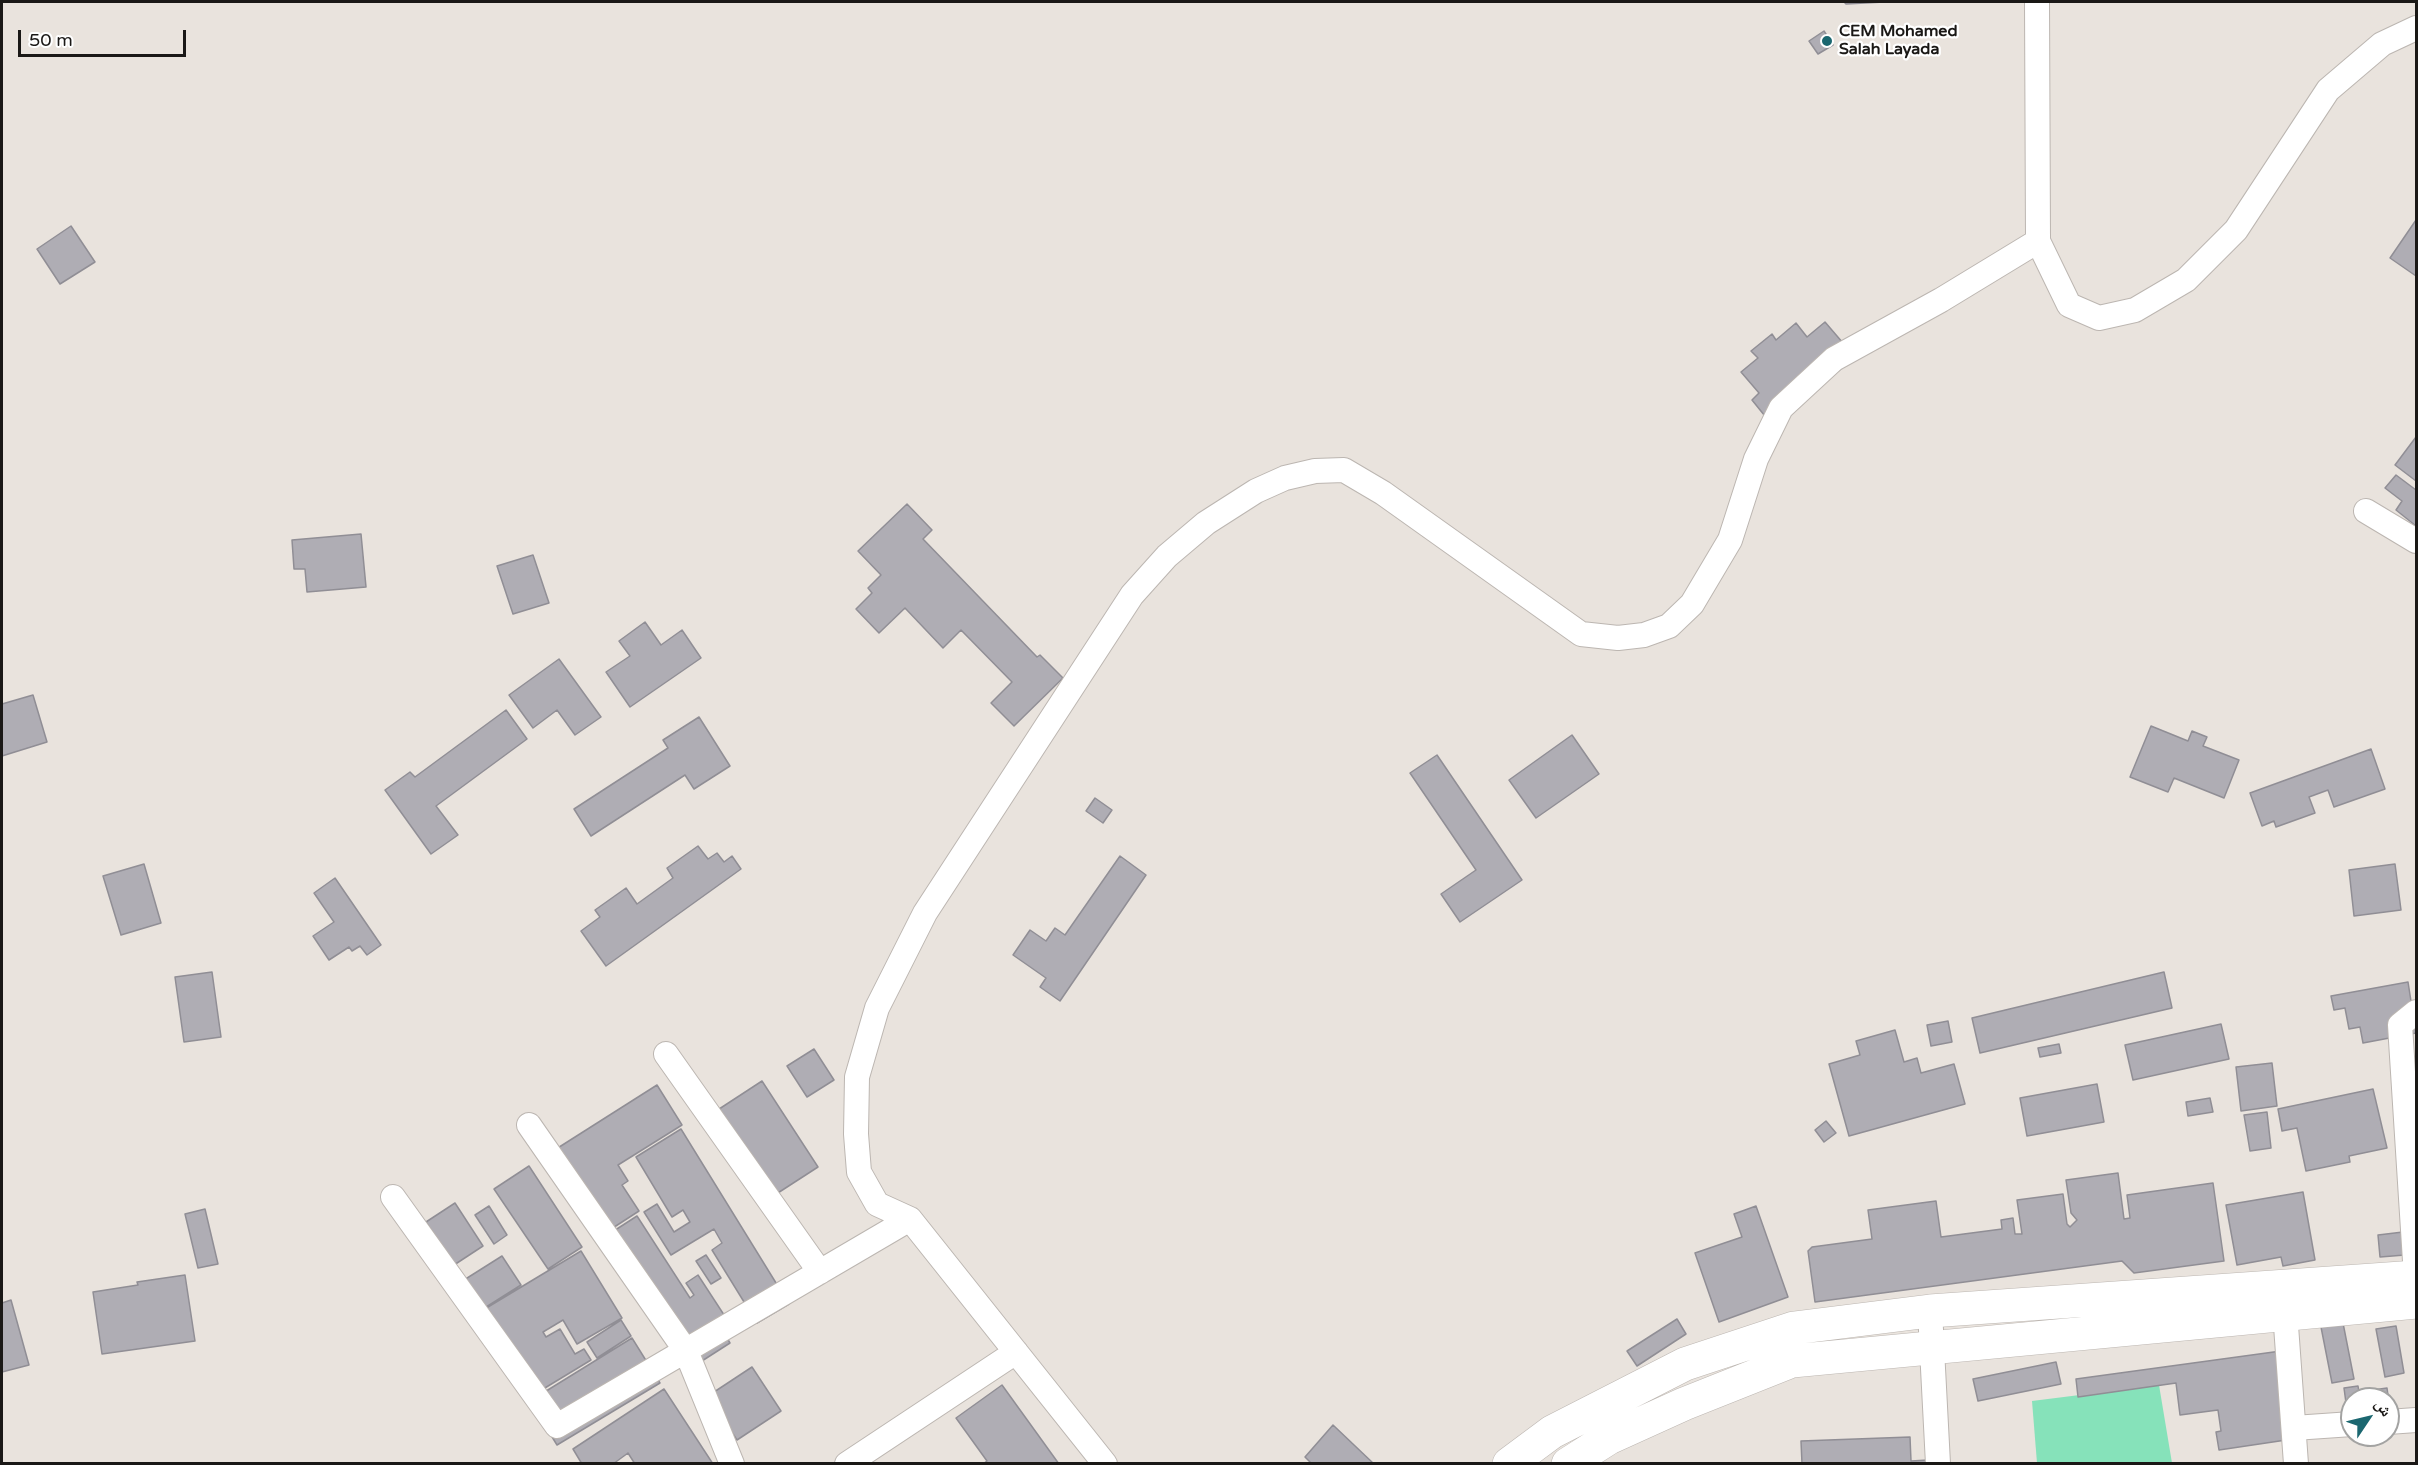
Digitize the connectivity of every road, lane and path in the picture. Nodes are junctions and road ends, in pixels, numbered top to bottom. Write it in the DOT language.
graph roads {
  1 [pos="2037,2"];
  2 [pos="2416,28"];
  3 [pos="2038,241"];
  4 [pos="2366,511"];
  5 [pos="2416,541"];
  6 [pos="2416,1012"];
  7 [pos="666,1054"];
  8 [pos="529,1125"];
  9 [pos="2412,1134"];
  10 [pos="393,1197"];
  11 [pos="910,1219"];
  12 [pos="820,1272"];
  13 [pos="2416,1277"];
  14 [pos="2284,1300"];
  15 [pos="2416,1302"];
  16 [pos="1930,1311"];
  17 [pos="1930,1348"];
  18 [pos="686,1351"];
  19 [pos="1016,1352"];
  20 [pos="2416,1420"];
  21 [pos="2400,1421"];
  22 [pos="2340,1425"];
  23 [pos="2294,1428"];
  24 [pos="732,1464"];
  25 [pos="847,1464"];
  26 [pos="1105,1464"];
  27 [pos="1509,1464"];
  28 [pos="1568,1464"];
  29 [pos="1938,1464"];
  30 [pos="2296,1464"];
  1 -- 3 [label="street"];
  2 -- 3 [label="street"];
  3 -- 11 [label="street"];
  4 -- 5 [label="street"];
  6 -- 9 [label="street"];
  7 -- 12 [label="street"];
  8 -- 18 [label="street"];
  9 -- 13 [label="street"];
  10 -- 18 [label="street"];
  11 -- 12 [label="street"];
  11 -- 19 [label="street"];
  12 -- 18 [label="street"];
  13 -- 14 [label="main road"];
  14 -- 15 [label="main road"];
  14 -- 16 [label="main road"];
  14 -- 17 [label="main road"];
  14 -- 23 [label="street"];
  16 -- 17 [label="street"];
  16 -- 27 [label="main road"];
  17 -- 28 [label="main road"];
  17 -- 29 [label="street"];
  18 -- 24 [label="street"];
  19 -- 25 [label="street"];
  19 -- 26 [label="street"];
  20 -- 21 [label="street"];
  22 -- 23 [label="street"];
  23 -- 30 [label="street"];
}
